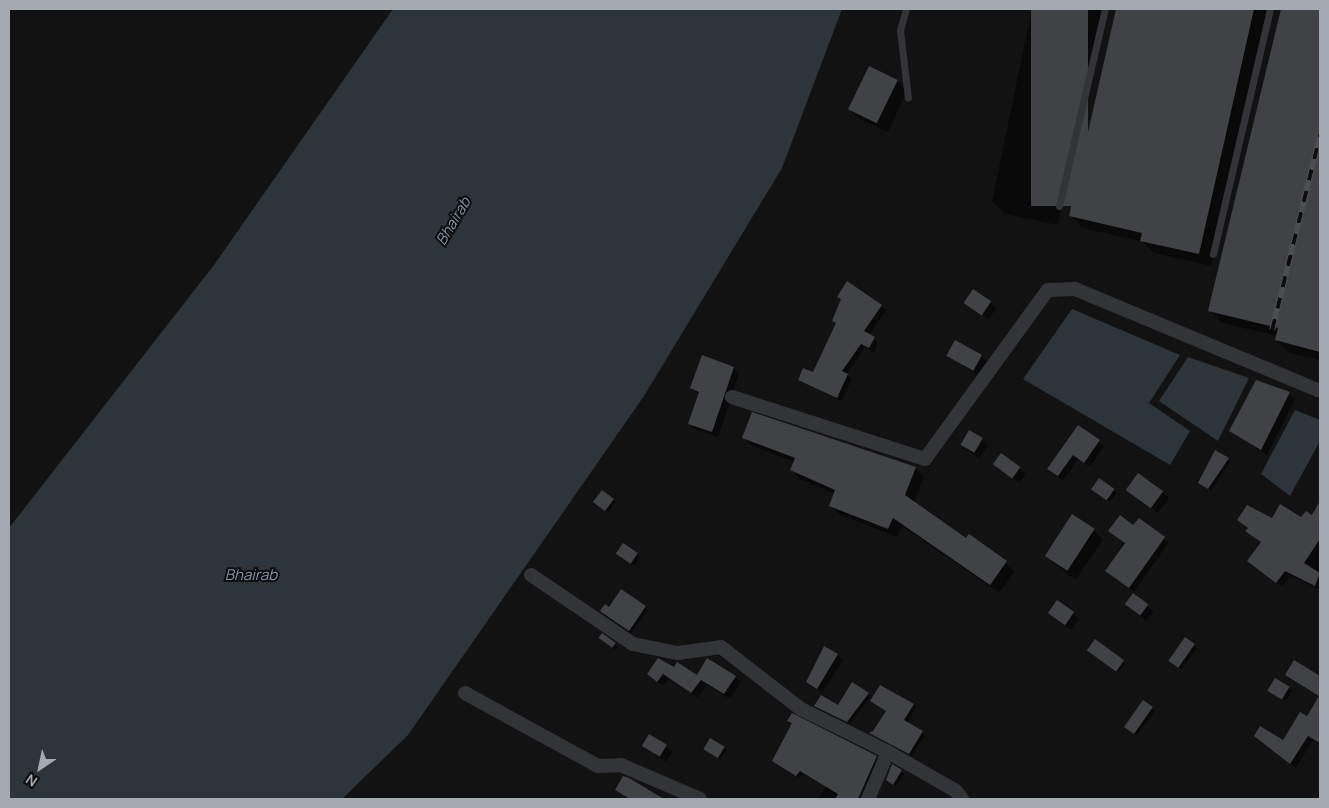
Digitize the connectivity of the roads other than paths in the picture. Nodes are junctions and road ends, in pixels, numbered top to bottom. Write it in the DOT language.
graph roads {
  1 [pos="906,9"];
  2 [pos="1105,9"];
  3 [pos="1270,9"];
  4 [pos="908,98"];
  5 [pos="1059,206"];
  6 [pos="1214,254"];
  7 [pos="1320,391"];
  8 [pos="732,397"];
  9 [pos="531,576"];
  10 [pos="465,693"];
  11 [pos="888,752"];
  12 [pos="700,799"];
  13 [pos="868,799"];
  14 [pos="962,799"];
  1 -- 4 [label="lane"];
  2 -- 5 [label="lane"];
  3 -- 6 [label="lane"];
  7 -- 8 [label="street"];
  9 -- 11 [label="street"];
  10 -- 12 [label="street"];
  11 -- 13 [label="street"];
  11 -- 14 [label="street"];
}
